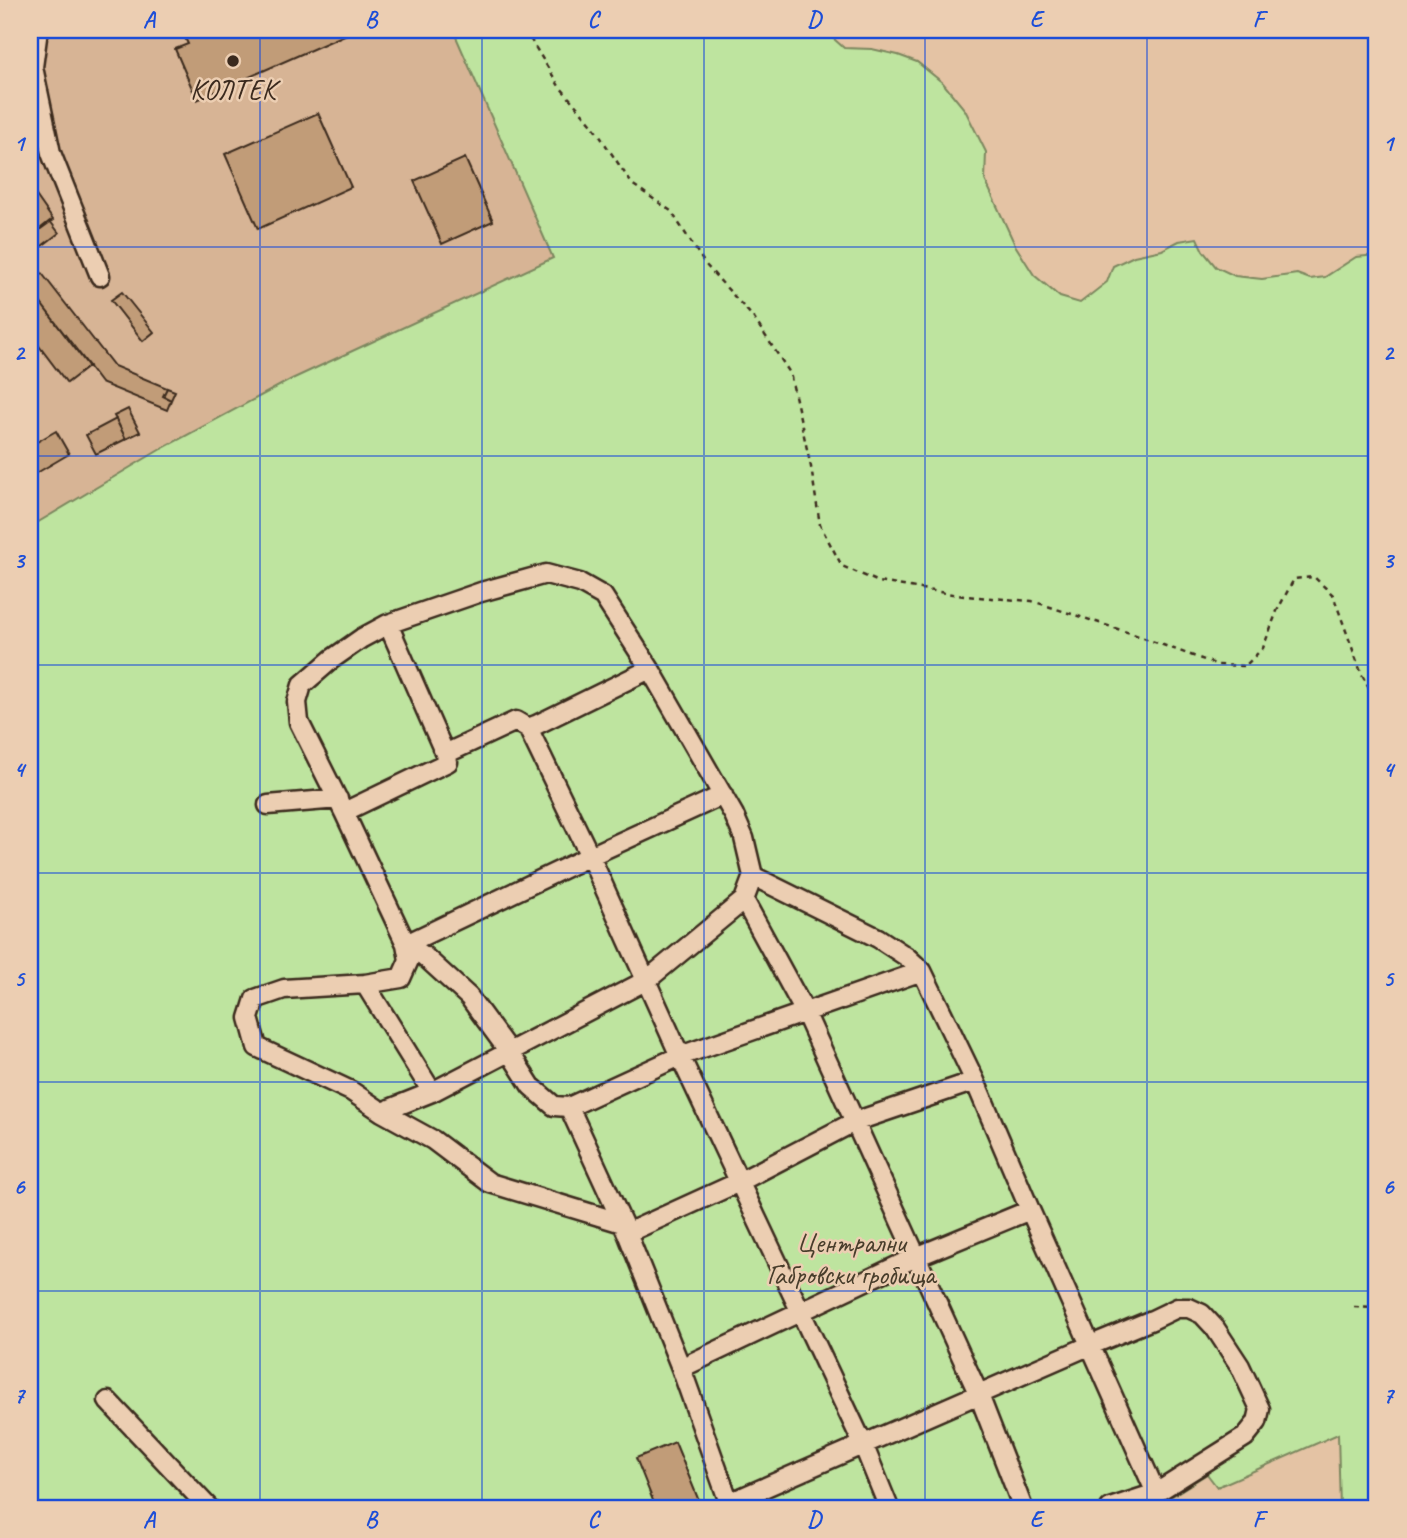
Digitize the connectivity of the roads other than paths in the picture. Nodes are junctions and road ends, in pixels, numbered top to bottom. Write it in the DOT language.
graph roads {
  1 [pos="38,30"];
  2 [pos="31,71"];
  3 [pos="100,276"];
  4 [pos="388,624"];
  5 [pos="650,669"];
  6 [pos="528,727"];
  7 [pos="445,754"];
  8 [pos="723,795"];
  9 [pos="341,805"];
  10 [pos="268,806"];
  11 [pos="590,856"];
  12 [pos="754,876"];
  13 [pos="744,900"];
  14 [pos="405,944"];
  15 [pos="922,971"];
  16 [pos="647,981"];
  17 [pos="365,984"];
  18 [pos="805,1013"];
  19 [pos="510,1053"];
  20 [pos="680,1056"];
  21 [pos="975,1081"];
  22 [pos="432,1092"];
  23 [pos="569,1107"];
  24 [pos="382,1112"];
  25 [pos="854,1122"];
  26 [pos="739,1182"];
  27 [pos="1030,1209"];
  28 [pos="625,1228"];
  29 [pos="916,1257"];
  30 [pos="801,1312"];
  31 [pos="1091,1345"];
  32 [pos="681,1368"];
  33 [pos="979,1395"];
  34 [pos="108,1401"];
  35 [pos="863,1444"];
  36 [pos="1156,1493"];
  37 [pos="730,1506"];
  38 [pos="209,1508"];
  39 [pos="890,1508"];
  40 [pos="1023,1508"];
  41 [pos="1110,1508"];
  1 -- 2 [label="lane"];
  2 -- 3 [label="lane"];
  4 -- 5 [label="lane"];
  4 -- 7 [label="lane"];
  4 -- 9 [label="lane"];
  5 -- 6 [label="lane"];
  5 -- 8 [label="lane"];
  6 -- 7 [label="lane"];
  6 -- 11 [label="lane"];
  7 -- 9 [label="lane"];
  8 -- 11 [label="lane"];
  8 -- 12 [label="lane"];
  9 -- 10 [label="lane"];
  9 -- 14 [label="lane"];
  11 -- 14 [label="lane"];
  11 -- 16 [label="lane"];
  12 -- 13 [label="lane"];
  12 -- 15 [label="lane"];
  13 -- 16 [label="lane"];
  13 -- 18 [label="lane"];
  14 -- 17 [label="lane"];
  14 -- 19 [label="lane"];
  15 -- 18 [label="lane"];
  15 -- 21 [label="lane"];
  16 -- 19 [label="lane"];
  16 -- 20 [label="lane"];
  17 -- 22 [label="lane"];
  17 -- 24 [label="lane"];
  18 -- 20 [label="lane"];
  18 -- 25 [label="lane"];
  19 -- 22 [label="lane"];
  19 -- 23 [label="lane"];
  20 -- 23 [label="lane"];
  20 -- 26 [label="lane"];
  21 -- 25 [label="lane"];
  21 -- 27 [label="lane"];
  22 -- 24 [label="lane"];
  23 -- 28 [label="lane"];
  24 -- 28 [label="lane"];
  25 -- 26 [label="lane"];
  25 -- 29 [label="lane"];
  26 -- 28 [label="lane"];
  26 -- 30 [label="lane"];
  27 -- 29 [label="lane"];
  27 -- 31 [label="lane"];
  28 -- 32 [label="lane"];
  29 -- 30 [label="lane"];
  29 -- 33 [label="lane"];
  30 -- 32 [label="lane"];
  30 -- 35 [label="lane"];
  31 -- 33 [label="lane"];
  31 -- 36 [label="lane"];
  31 -- 36 [label="lane"];
  32 -- 37 [label="lane"];
  33 -- 35 [label="lane"];
  33 -- 40 [label="lane"];
  34 -- 38 [label="lane"];
  35 -- 37 [label="lane"];
  35 -- 39 [label="lane"];
  36 -- 41 [label="lane"];
}
